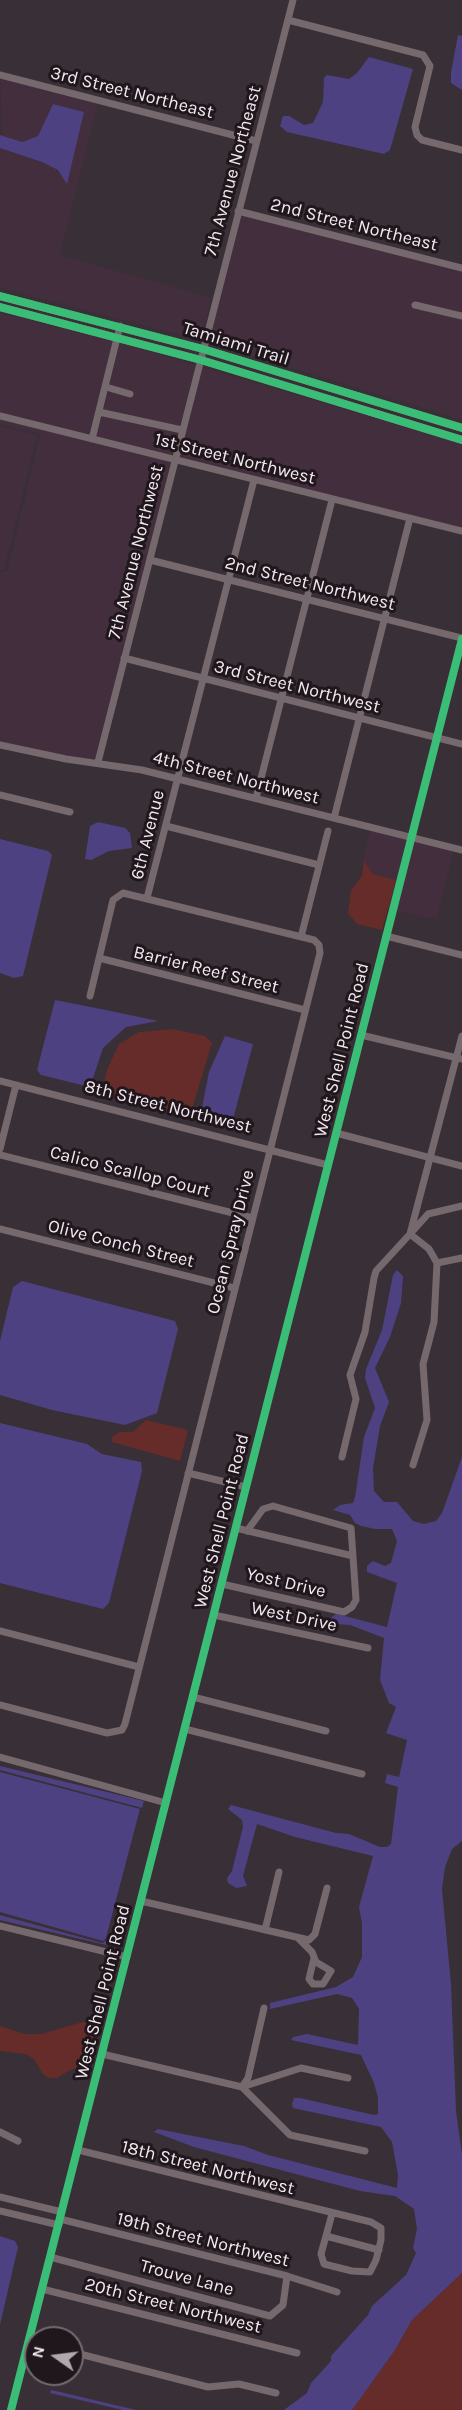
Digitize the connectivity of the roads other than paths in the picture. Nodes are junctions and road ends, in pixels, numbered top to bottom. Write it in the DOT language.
graph roads {
  1 [pos="293,0"];
  2 [pos="288,20"];
  3 [pos="0,75"];
  4 [pos="256,141"];
  5 [pos="462,150"];
  6 [pos="238,211"];
  7 [pos="462,268"];
  8 [pos="0,296"];
  9 [pos="415,304"];
  10 [pos="0,308"];
  11 [pos="462,316"];
  12 [pos="120,326"];
  13 [pos="117,337"];
  14 [pos="203,349"];
  15 [pos="201,360"];
  16 [pos="106,387"];
  17 [pos="287,387"];
  18 [pos="342,391"];
  19 [pos="130,394"];
  20 [pos="362,410"];
  21 [pos="99,412"];
  22 [pos="413,413"];
  23 [pos="0,416"];
  24 [pos="462,428"];
  25 [pos="182,430"];
  26 [pos="92,439"];
  27 [pos="462,440"];
  28 [pos="175,459"];
  29 [pos="254,480"];
  30 [pos="332,500"];
  31 [pos="410,518"];
  32 [pos="462,531"];
  33 [pos="150,560"];
  34 [pos="229,579"];
  35 [pos="307,599"];
  36 [pos="385,618"];
  37 [pos="462,638"];
  38 [pos="124,658"];
  39 [pos="203,678"];
  40 [pos="281,698"];
  41 [pos="360,718"];
  42 [pos="437,738"];
  43 [pos="462,744"];
  44 [pos="0,745"];
  45 [pos="98,762"];
  46 [pos="178,779"];
  47 [pos="0,795"];
  48 [pos="256,798"];
  49 [pos="70,812"];
  50 [pos="333,818"];
  51 [pos="166,826"];
  52 [pos="328,831"];
  53 [pos="411,837"];
  54 [pos="462,850"];
  55 [pos="319,865"];
  56 [pos="147,898"];
  57 [pos="386,936"];
  58 [pos="301,937"];
  59 [pos="462,955"];
  60 [pos="99,958"];
  61 [pos="90,996"];
  62 [pos="305,1010"];
  63 [pos="361,1035"];
  64 [pos="462,1036"];
  65 [pos="459,1059"];
  66 [pos="0,1081"];
  67 [pos="16,1085"];
  68 [pos="336,1133"];
  69 [pos="271,1148"];
  70 [pos="0,1149"];
  71 [pos="0,1155"];
  72 [pos="431,1158"];
  73 [pos="328,1164"];
  74 [pos="462,1166"];
  75 [pos="462,1206"];
  76 [pos="253,1218"];
  77 [pos="0,1229"];
  78 [pos="410,1234"];
  79 [pos="462,1258"];
  80 [pos="437,1263"];
  81 [pos="234,1288"];
  82 [pos="342,1457"];
  83 [pos="413,1465"];
  84 [pos="188,1473"];
  85 [pos="246,1487"];
  86 [pos="236,1528"];
  87 [pos="247,1531"];
  88 [pos="353,1556"];
  89 [pos="222,1584"];
  90 [pos="214,1615"];
  91 [pos="0,1631"];
  92 [pos="368,1648"];
  93 [pos="139,1667"];
  94 [pos="193,1697"];
  95 [pos="0,1705"];
  96 [pos="185,1729"];
  97 [pos="326,1731"];
  98 [pos="0,1757"];
  99 [pos="362,1774"];
  100 [pos="166,1803"];
  101 [pos="279,1872"];
  102 [pos="327,1888"];
  103 [pos="141,1901"];
  104 [pos="0,1926"];
  105 [pos="265,1930"];
  106 [pos="299,1939"];
  107 [pos="127,1957"];
  108 [pos="314,1958"];
  109 [pos="264,2008"];
  110 [pos="102,2054"];
  111 [pos="348,2079"];
  112 [pos="242,2087"];
  113 [pos="0,2132"];
  114 [pos="18,2141"];
  115 [pos="78,2150"];
  116 [pos="365,2151"];
  117 [pos="0,2197"];
  118 [pos="0,2211"];
  119 [pos="332,2214"];
  120 [pos="60,2218"];
  121 [pos="326,2236"];
  122 [pos="379,2250"];
  123 [pos="50,2257"];
  124 [pos="287,2276"];
  125 [pos="42,2289"];
  126 [pos="337,2292"];
  127 [pos="36,2326"];
  128 [pos="297,2353"];
  129 [pos="84,2355"];
  130 [pos="24,2370"];
  131 [pos="276,2393"];
  132 [pos="11,2410"];
  1 -- 2 [label="street, 7th Avenue Northeast"];
  2 -- 4 [label="street, 7th Avenue Northeast"];
  2 -- 5 [label="street"];
  3 -- 4 [label="street, 3rd Street Northeast"];
  4 -- 6 [label="street, 7th Avenue Northeast"];
  6 -- 7 [label="street, 2nd Street Northeast"];
  6 -- 14 [label="street, 7th Avenue Northeast"];
  8 -- 12 [label="main road, Tamiami Trail"];
  9 -- 11 [label="street"];
  10 -- 13 [label="main road, Tamiami Trail"];
  12 -- 13 [label="street"];
  12 -- 14 [label="main road, Tamiami Trail"];
  13 -- 15 [label="main road, Tamiami Trail"];
  13 -- 16 [label="street"];
  14 -- 15 [label="street, 7th Avenue Northwest"];
  14 -- 18 [label="main road, Tamiami Trail"];
  15 -- 17 [label="main road, Tamiami Trail"];
  15 -- 25 [label="street, 7th Avenue Northwest"];
  16 -- 19 [label="street"];
  16 -- 21 [label="street"];
  17 -- 18 [label="main road"];
  17 -- 20 [label="main road, Tamiami Trail"];
  18 -- 22 [label="main road, Tamiami Trail"];
  20 -- 22 [label="main road"];
  20 -- 27 [label="main road, Tamiami Trail"];
  21 -- 25 [label="street"];
  21 -- 26 [label="street"];
  22 -- 24 [label="main road, Tamiami Trail"];
  23 -- 26 [label="street, 1st Street Northwest"];
  25 -- 28 [label="street, 7th Avenue Northwest"];
  26 -- 28 [label="street, 1st Street Northwest"];
  28 -- 29 [label="street, 1st Street Northwest"];
  28 -- 33 [label="street, 7th Avenue Northwest"];
  29 -- 30 [label="street, 1st Street Northwest"];
  29 -- 34 [label="street, 6th Avenue"];
  30 -- 31 [label="street, 1st Street Northwest"];
  30 -- 35 [label="street"];
  31 -- 32 [label="street, 1st Street Northwest"];
  31 -- 36 [label="street"];
  33 -- 34 [label="street, 2nd Street Northwest"];
  33 -- 38 [label="street, 7th Avenue Northwest"];
  34 -- 35 [label="street, 2nd Street Northwest"];
  34 -- 39 [label="street, 6th Avenue"];
  35 -- 36 [label="street, 2nd Street Northwest"];
  35 -- 40 [label="street"];
  36 -- 37 [label="street, 2nd Street Northwest"];
  36 -- 41 [label="street"];
  37 -- 42 [label="street, West Shell Point Road"];
  38 -- 39 [label="street, 3rd Street Northwest"];
  38 -- 45 [label="street, 7th Avenue Northwest"];
  39 -- 40 [label="street, 3rd Street Northwest"];
  39 -- 46 [label="street, 6th Avenue"];
  40 -- 41 [label="street, 3rd Street Northwest"];
  40 -- 48 [label="street"];
  41 -- 42 [label="street, 3rd Street Northwest"];
  41 -- 50 [label="street"];
  42 -- 43 [label="street, 3rd Street Northwest"];
  42 -- 53 [label="street, West Shell Point Road"];
  44 -- 45 [label="street, 4th Street Northwest"];
  45 -- 46 [label="street, 4th Street Northwest"];
  46 -- 48 [label="street, 4th Street Northwest"];
  46 -- 51 [label="street, 6th Avenue"];
  47 -- 49 [label="street"];
  48 -- 50 [label="street, 4th Street Northwest"];
  50 -- 53 [label="street, 4th Street Northwest"];
  51 -- 55 [label="street"];
  51 -- 56 [label="street, 6th Avenue"];
  52 -- 55 [label="street"];
  53 -- 54 [label="street, 4th Street Northwest"];
  53 -- 57 [label="street, West Shell Point Road"];
  55 -- 58 [label="street"];
  56 -- 58 [label="street, Ocean Spray Drive"];
  56 -- 60 [label="street, Ocean Spray Drive"];
  57 -- 59 [label="street"];
  57 -- 63 [label="street, West Shell Point Road"];
  58 -- 62 [label="street, Ocean Spray Drive"];
  60 -- 61 [label="street, Ocean Spray Drive"];
  60 -- 62 [label="street, Barrier Reef Street"];
  62 -- 69 [label="street, Ocean Spray Drive"];
  63 -- 65 [label="street"];
  63 -- 68 [label="street, West Shell Point Road"];
  64 -- 65 [label="street"];
  65 -- 72 [label="street"];
  66 -- 67 [label="street, 8th Street Northwest"];
  67 -- 69 [label="street, 8th Street Northwest"];
  67 -- 70 [label="street"];
  68 -- 72 [label="street"];
  68 -- 73 [label="street, West Shell Point Road"];
  69 -- 73 [label="street, 8th Street Northwest"];
  69 -- 76 [label="street, Ocean Spray Drive"];
  71 -- 76 [label="street, Calico Scallop Court"];
  72 -- 74 [label="street"];
  72 -- 78 [label="street"];
  73 -- 85 [label="street, West Shell Point Road"];
  75 -- 78 [label="street"];
  76 -- 81 [label="street, Ocean Spray Drive"];
  77 -- 81 [label="street, Olive Conch Street"];
  78 -- 80 [label="street"];
  78 -- 82 [label="street"];
  79 -- 80 [label="street"];
  80 -- 83 [label="street"];
  81 -- 84 [label="street, Ocean Spray Drive"];
  84 -- 85 [label="street"];
  84 -- 93 [label="street, Ocean Spray Drive"];
  85 -- 86 [label="street, West Shell Point Road"];
  86 -- 87 [label="street"];
  86 -- 89 [label="street, West Shell Point Road"];
  87 -- 88 [label="street"];
  87 -- 88 [label="street"];
  88 -- 89 [label="street, Yost Drive"];
  89 -- 90 [label="street, West Shell Point Road"];
  90 -- 92 [label="street, West Drive"];
  90 -- 94 [label="street, West Shell Point Road"];
  91 -- 93 [label="street"];
  93 -- 95 [label="street, Ocean Spray Drive"];
  94 -- 96 [label="street, West Shell Point Road"];
  94 -- 97 [label="street"];
  96 -- 99 [label="street"];
  96 -- 100 [label="street, West Shell Point Road"];
  98 -- 100 [label="street"];
  100 -- 103 [label="street, West Shell Point Road"];
  101 -- 105 [label="street"];
  102 -- 106 [label="street"];
  103 -- 105 [label="street"];
  103 -- 107 [label="street, West Shell Point Road"];
  104 -- 107 [label="street"];
  105 -- 106 [label="street"];
  106 -- 108 [label="street"];
  107 -- 110 [label="street, West Shell Point Road"];
  108 -- 108 [label="street"];
  109 -- 112 [label="street"];
  110 -- 112 [label="street"];
  110 -- 115 [label="street, West Shell Point Road"];
  111 -- 112 [label="street"];
  112 -- 116 [label="street"];
  113 -- 114 [label="street"];
  115 -- 119 [label="street, 18th Street Northwest"];
  115 -- 120 [label="street, West Shell Point Road"];
  117 -- 120 [label="street"];
  118 -- 120 [label="street"];
  119 -- 121 [label="street"];
  119 -- 122 [label="street, 18th Street Northwest"];
  120 -- 123 [label="street, West Shell Point Road"];
  120 -- 124 [label="street, 19th Street Northwest"];
  121 -- 122 [label="street"];
  121 -- 122 [label="street"];
  123 -- 124 [label="street, Trouve Lane"];
  123 -- 125 [label="street, West Shell Point Road"];
  124 -- 126 [label="street, 19th Street Northwest"];
  125 -- 127 [label="street, West Shell Point Road"];
  125 -- 128 [label="street, 20th Street Northwest"];
  129 -- 131 [label="street"];
  130 -- 132 [label="street, West Shell Point Road"];
}
